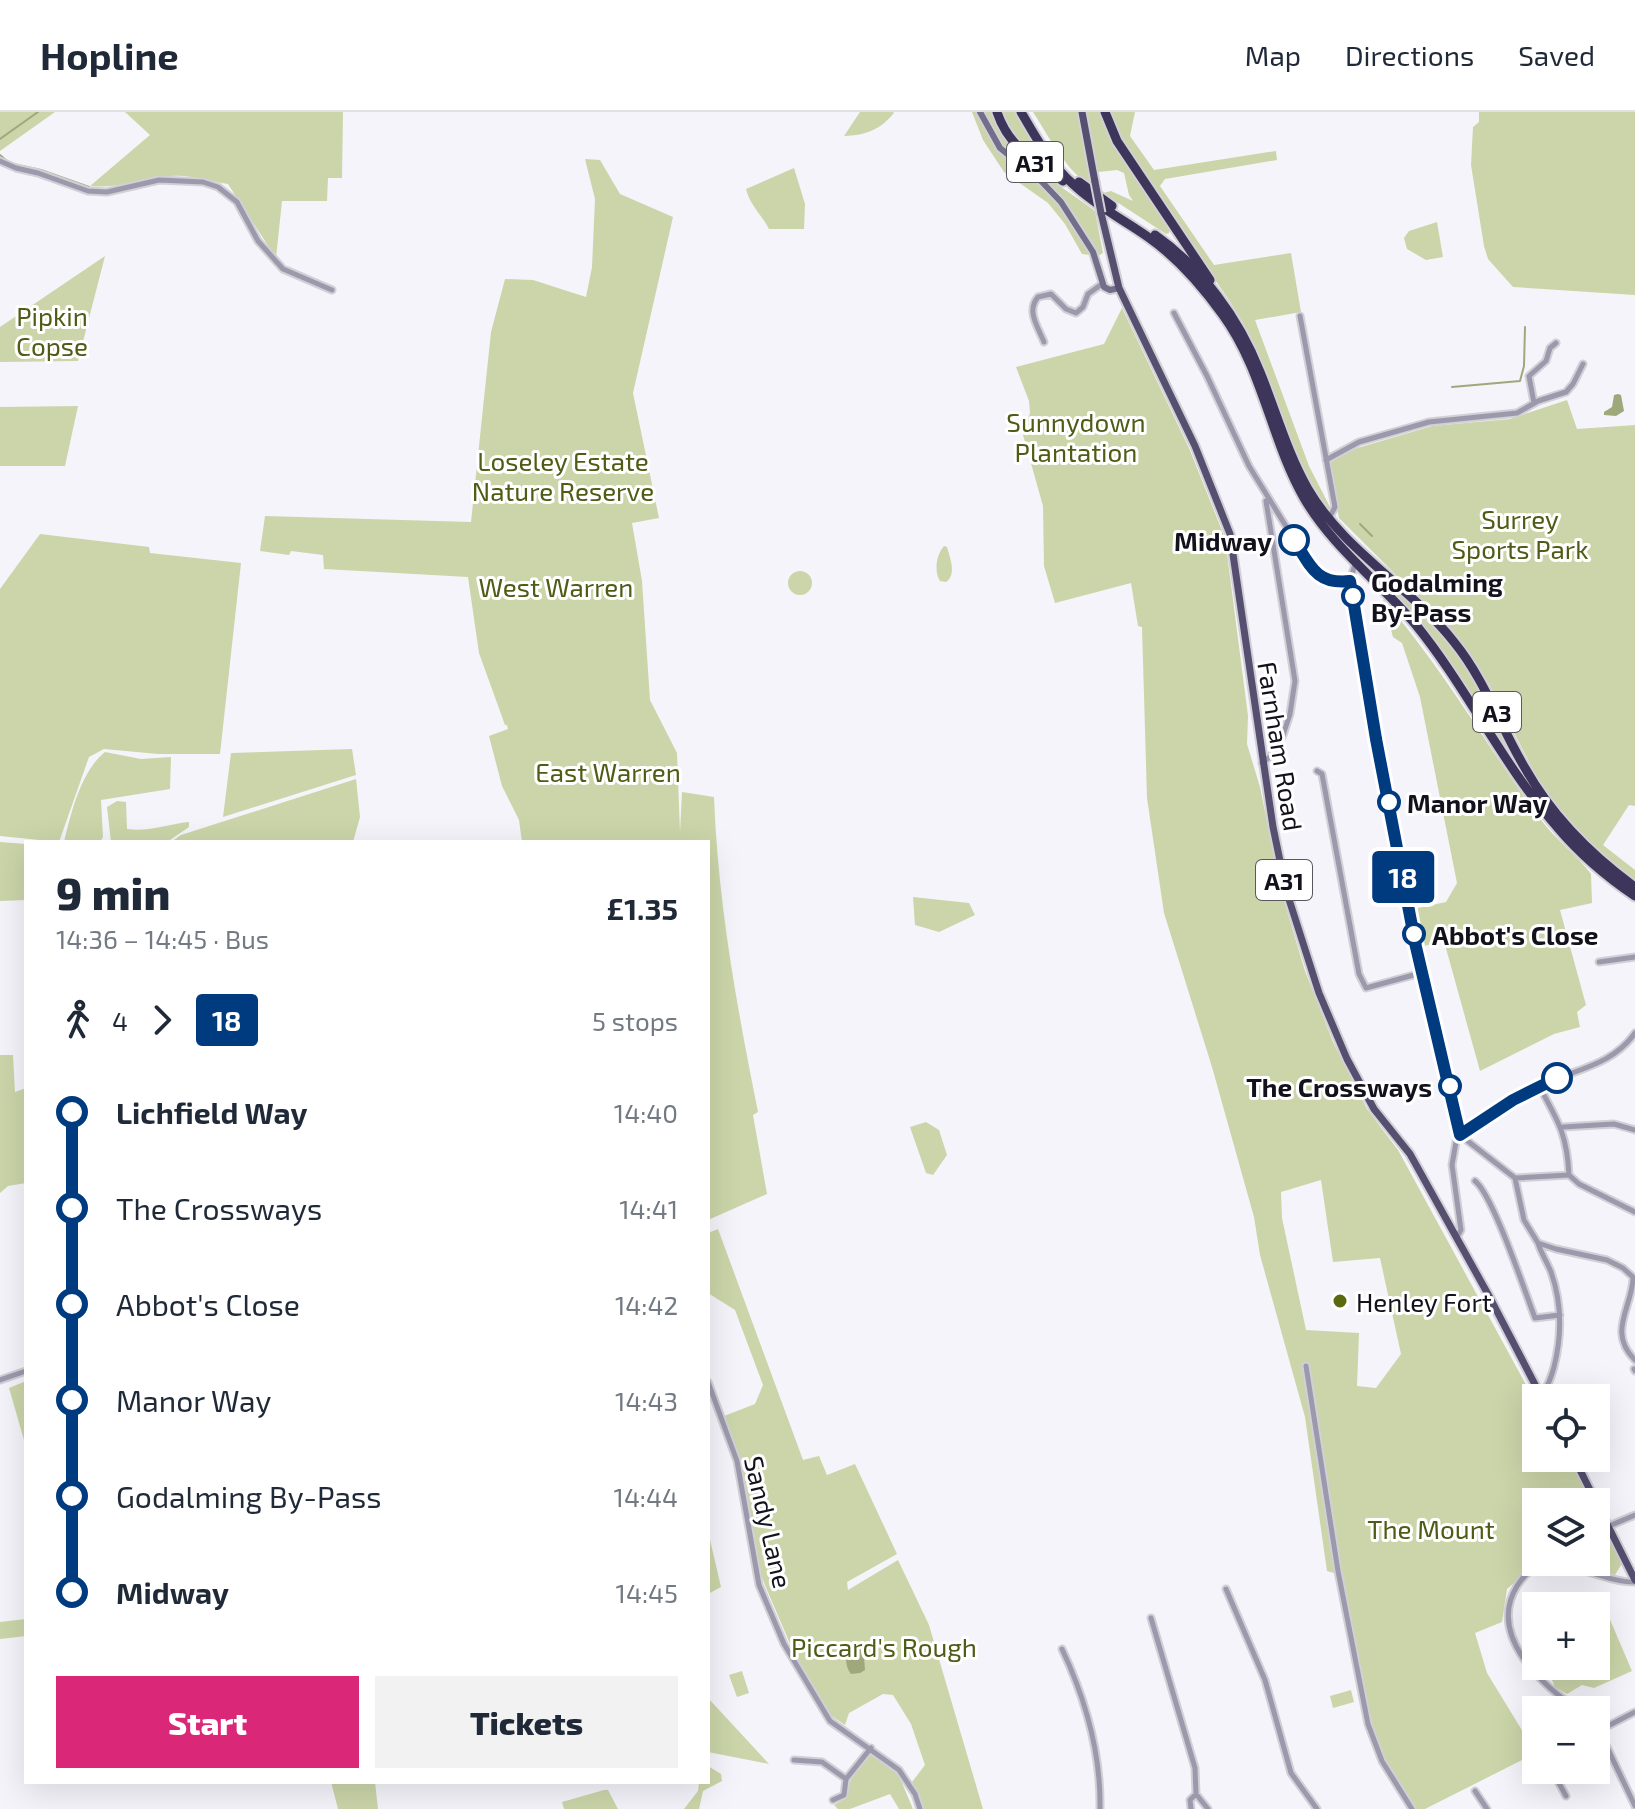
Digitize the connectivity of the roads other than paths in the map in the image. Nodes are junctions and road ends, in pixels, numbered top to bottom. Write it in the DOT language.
graph roads {
  1 [pos="980,112"];
  2 [pos="997,112"];
  3 [pos="1021,112"];
  4 [pos="1028,112"];
  5 [pos="1082,112"];
  6 [pos="1105,112"];
  7 [pos="0,161"];
  8 [pos="1089,198"];
  9 [pos="1102,284"];
  10 [pos="1119,288"];
  11 [pos="332,290"];
  12 [pos="1225,307"];
  13 [pos="1174,313"];
  14 [pos="1300,316"];
  15 [pos="1044,342"];
  16 [pos="1556,343"];
  17 [pos="1583,364"];
  18 [pos="1534,403"];
  19 [pos="1326,460"];
  20 [pos="1265,496"];
  21 [pos="1277,514"];
  22 [pos="1269,516"];
  23 [pos="1325,522"];
  24 [pos="1355,564"];
  25 [pos="1350,581"];
  26 [pos="1262,763"];
  27 [pos="1317,771"];
  28 [pos="1635,887"];
  29 [pos="1635,896"];
  30 [pos="1635,957"];
  31 [pos="1599,962"];
  32 [pos="1421,973"];
  33 [pos="1635,1033"];
  34 [pos="1539,1086"];
  35 [pos="1563,1127"];
  36 [pos="1635,1130"];
  37 [pos="1460,1135"];
  38 [pos="1569,1175"];
  39 [pos="1515,1178"];
  40 [pos="1475,1181"];
  41 [pos="1635,1212"];
  42 [pos="1457,1237"];
  43 [pos="1538,1243"];
  44 [pos="1556,1249"];
  45 [pos="1546,1261"];
  46 [pos="1634,1278"];
  47 [pos="1634,1292"];
  48 [pos="1560,1315"];
  49 [pos="1635,1360"];
  50 [pos="1306,1366"];
  51 [pos="24,1372"];
  52 [pos="0,1380"];
  53 [pos="1535,1384"];
  54 [pos="1547,1384"];
  55 [pos="710,1387"];
  56 [pos="1635,1515"];
  57 [pos="1610,1526"];
  58 [pos="1610,1528"];
  59 [pos="1631,1571"];
  60 [pos="1618,1579"];
  61 [pos="1635,1581"];
  62 [pos="1226,1589"];
  63 [pos="1151,1618"];
  64 [pos="1062,1649"];
  65 [pos="1556,1696"];
  66 [pos="1635,1712"];
  67 [pos="1610,1722"];
  68 [pos="871,1748"];
  69 [pos="1610,1754"];
  70 [pos="794,1760"];
  71 [pos="846,1779"];
  72 [pos="1560,1784"];
  73 [pos="1475,1791"];
  74 [pos="1196,1794"];
  75 [pos="1566,1796"];
  76 [pos="833,1800"];
  77 [pos="1635,1806"];
  78 [pos="920,1809"];
  79 [pos="1100,1809"];
  80 [pos="1191,1809"];
  81 [pos="1208,1809"];
  82 [pos="1317,1809"];
  83 [pos="1412,1809"];
  84 [pos="1487,1809"];
  1 -- 9 [label="street"];
  2 -- 8 [label="highway, A31"];
  3 -- 8 [label="highway, A3"];
  4 -- 12 [label="highway, A3"];
  5 -- 10 [label="main road, Farnham Road / A31, bridge"];
  6 -- 12 [label="highway, A3"];
  7 -- 11 [label="street"];
  8 -- 23 [label="highway, A3"];
  9 -- 10 [label="street"];
  9 -- 15 [label="street"];
  10 -- 26 [label="main road, Farnham Road / A31"];
  12 -- 23 [label="highway, A3"];
  13 -- 20 [label="street"];
  14 -- 19 [label="street"];
  16 -- 18 [label="street"];
  17 -- 18 [label="street"];
  18 -- 19 [label="street"];
  19 -- 23 [label="street"];
  20 -- 21 [label="street"];
  20 -- 22 [label="street"];
  21 -- 22 [label="street"];
  21 -- 25 [label="street"];
  22 -- 26 [label="street"];
  23 -- 24 [label="highway, A3"];
  23 -- 28 [label="highway, A3"];
  24 -- 25 [label="street"];
  24 -- 29 [label="highway, A3"];
  25 -- 32 [label="street"];
  26 -- 42 [label="main road, Farnham Road / A31"];
  27 -- 32 [label="street"];
  30 -- 31 [label="street"];
  32 -- 37 [label="street"];
  33 -- 34 [label="street"];
  34 -- 35 [label="street"];
  34 -- 37 [label="street"];
  35 -- 36 [label="street"];
  35 -- 38 [label="street"];
  37 -- 39 [label="street"];
  37 -- 42 [label="street"];
  38 -- 39 [label="street"];
  38 -- 41 [label="street"];
  39 -- 43 [label="street"];
  40 -- 48 [label="street"];
  42 -- 53 [label="main road, Farnham Road / A31"];
  43 -- 44 [label="street"];
  43 -- 45 [label="street"];
  44 -- 45 [label="street"];
  44 -- 46 [label="street"];
  45 -- 48 [label="street"];
  46 -- 47 [label="street"];
  47 -- 49 [label="street"];
  48 -- 54 [label="street"];
  50 -- 83 [label="street"];
  51 -- 52 [label="street"];
  55 -- 68 [label="street, Sandy Lane"];
  56 -- 57 [label="street"];
  58 -- 59 [label="main road"];
  59 -- 60 [label="street"];
  59 -- 61 [label="main road"];
  60 -- 61 [label="street"];
  60 -- 65 [label="street"];
  62 -- 82 [label="street"];
  63 -- 74 [label="street"];
  64 -- 79 [label="street"];
  66 -- 67 [label="street"];
  68 -- 71 [label="street"];
  68 -- 78 [label="street, Sandy Lane"];
  69 -- 77 [label="street"];
  70 -- 71 [label="street"];
  71 -- 76 [label="street"];
  72 -- 75 [label="street"];
  73 -- 84 [label="street"];
  74 -- 80 [label="street"];
  74 -- 81 [label="street"];
}
